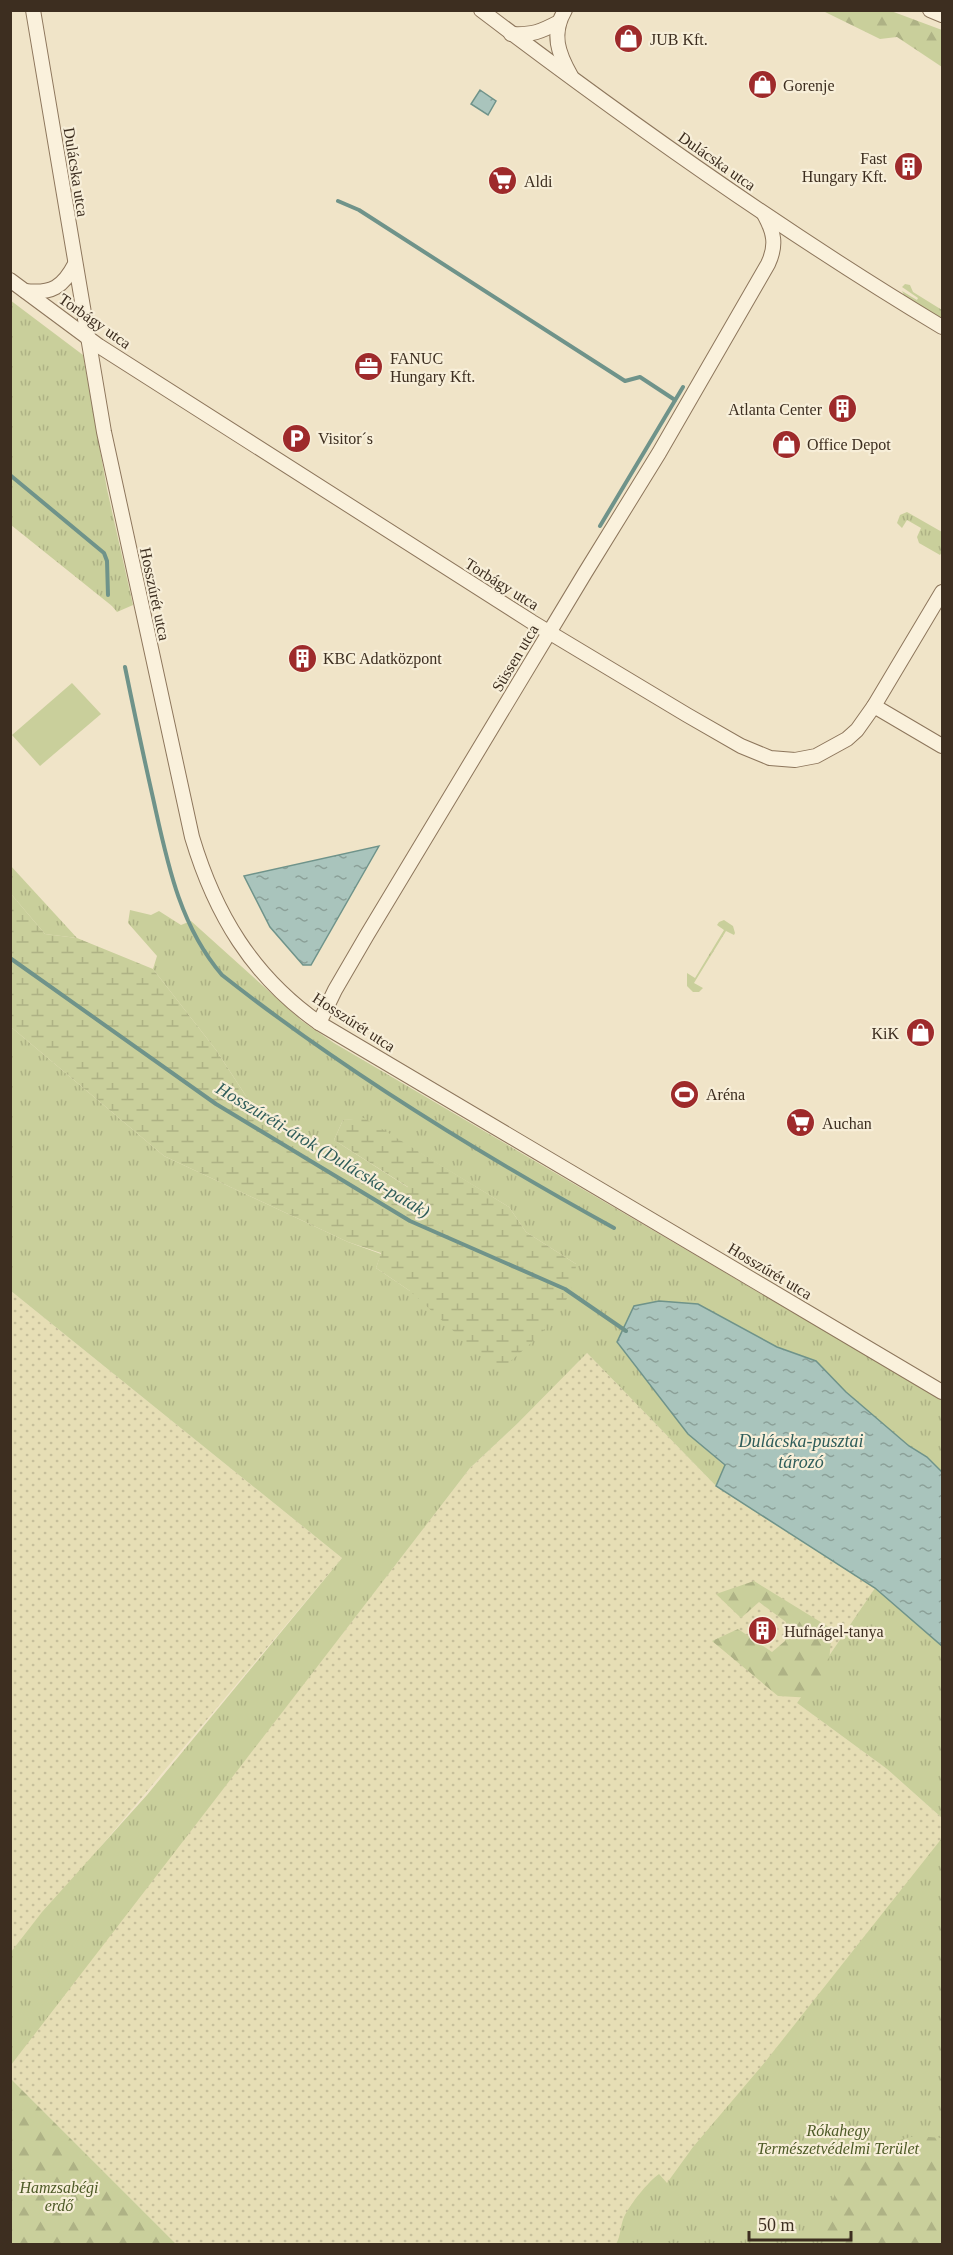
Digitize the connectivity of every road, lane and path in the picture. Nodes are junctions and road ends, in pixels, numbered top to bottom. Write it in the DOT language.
graph roads {
  1 [pos="33,10"];
  2 [pos="481,10"];
  3 [pos="930,10"];
  4 [pos="942,15"];
  5 [pos="562,16"];
  6 [pos="512,34"];
  7 [pos="573,80"];
  8 [pos="764,214"];
  9 [pos="75,264"];
  10 [pos="10,280"];
  11 [pos="26,291"];
  12 [pos="942,327"];
  13 [pos="89,339"];
  14 [pos="942,592"];
  15 [pos="549,633"];
  16 [pos="874,706"];
  17 [pos="942,747"];
  18 [pos="320,1023"];
  19 [pos="942,1392"];
  1 -- 9 [label="street, Dulácska utca"];
  2 -- 6 [label="street, Dulácska utca"];
  3 -- 4 [label="street"];
  5 -- 6 [label="street"];
  5 -- 7 [label="street"];
  6 -- 7 [label="street, Dulácska utca"];
  7 -- 8 [label="street, Dulácska utca"];
  8 -- 12 [label="street, Dulácska utca"];
  8 -- 15 [label="street, Süssen utca"];
  9 -- 11 [label="street"];
  9 -- 13 [label="street, Dulácska utca"];
  10 -- 11 [label="street, Torbágy utca"];
  11 -- 13 [label="street, Torbágy utca"];
  13 -- 15 [label="street, Torbágy utca"];
  13 -- 18 [label="street, Hosszúrét utca"];
  14 -- 16 [label="street, Torbágy utca"];
  15 -- 16 [label="street, Torbágy utca"];
  15 -- 18 [label="street, Süssen utca"];
  16 -- 17 [label="street"];
  18 -- 19 [label="street, Hosszúrét utca"];
}
